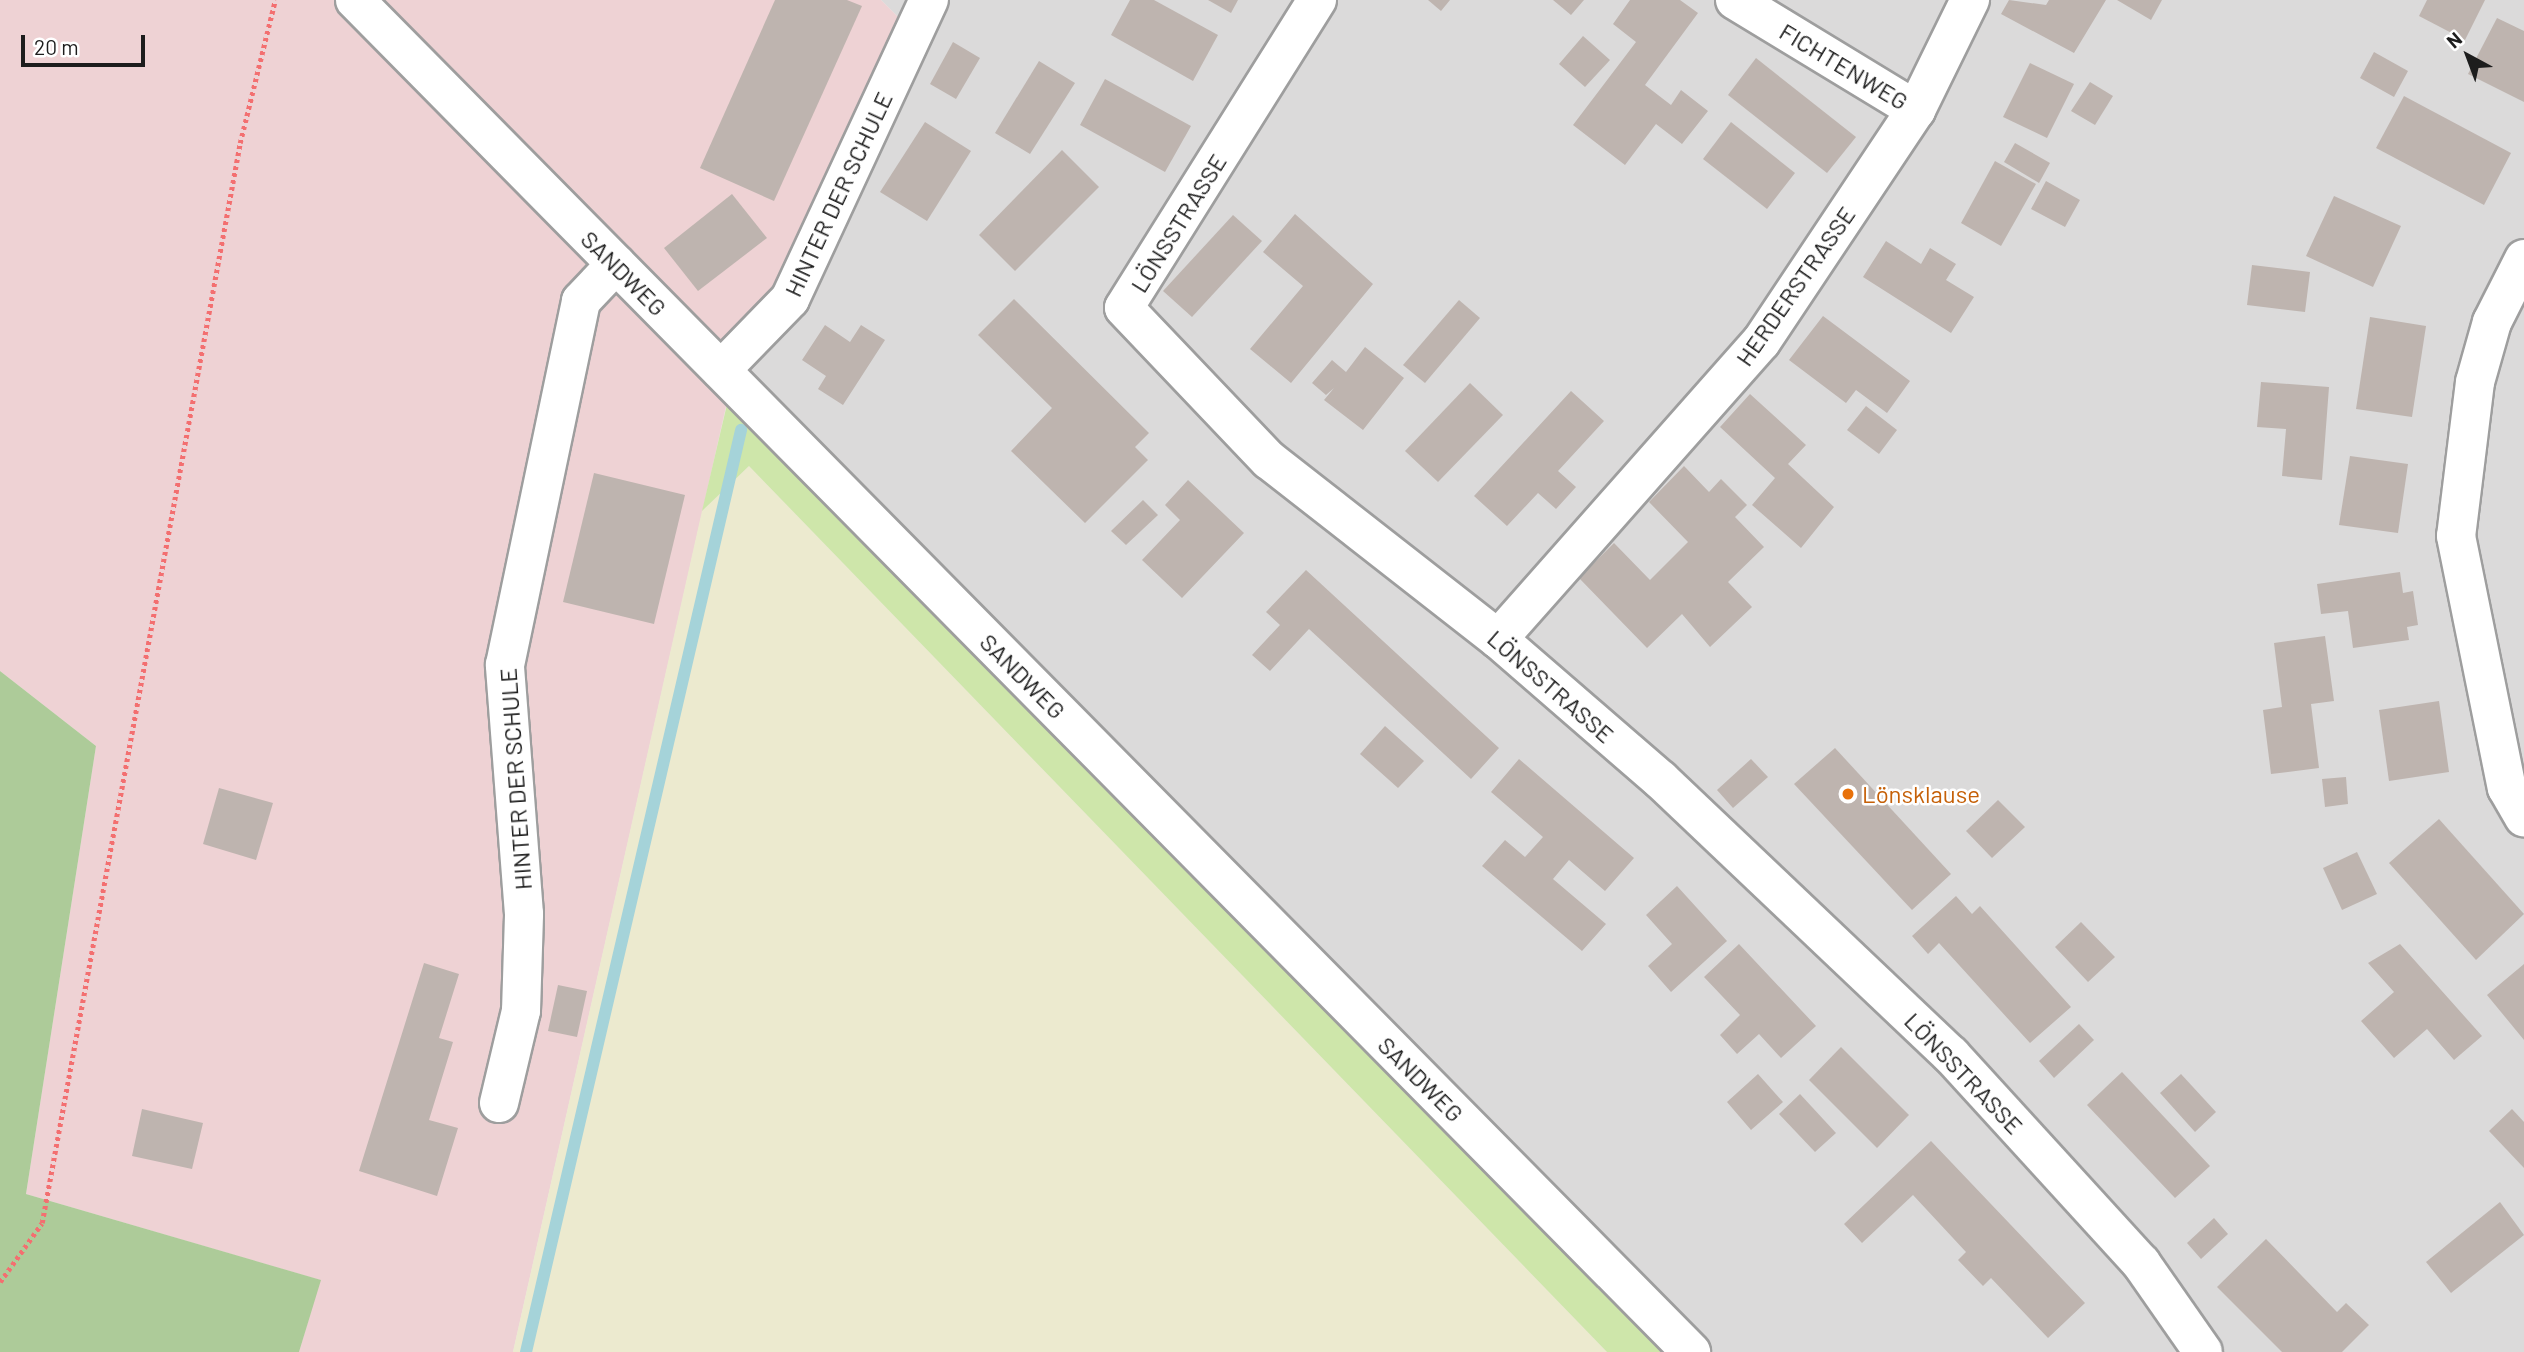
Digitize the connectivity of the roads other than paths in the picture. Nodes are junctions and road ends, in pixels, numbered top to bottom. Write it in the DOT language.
graph roads {
  1 [pos="355,0"];
  2 [pos="929,0"];
  3 [pos="1317,0"];
  4 [pos="1735,0"];
  5 [pos="1970,0"];
  6 [pos="1916,110"];
  7 [pos="2524,260"];
  8 [pos="616,264"];
  9 [pos="721,370"];
  10 [pos="1498,639"];
  11 [pos="2524,817"];
  12 [pos="499,1103"];
  13 [pos="1691,1352"];
  14 [pos="2203,1352"];
  1 -- 8 [label="street, SANDWEG"];
  2 -- 9 [label="street, HINTER DER SCHULE"];
  3 -- 10 [label="street, LÖNSSTRASSE"];
  4 -- 6 [label="street, FICHTENWEG"];
  5 -- 6 [label="street, HERDERSTRASSE"];
  6 -- 10 [label="street, HERDERSTRASSE"];
  7 -- 11 [label="street"];
  8 -- 9 [label="street, SANDWEG"];
  8 -- 12 [label="street, HINTER DER SCHULE"];
  9 -- 13 [label="street, SANDWEG"];
  10 -- 14 [label="street, LÖNSSTRASSE"];
}
